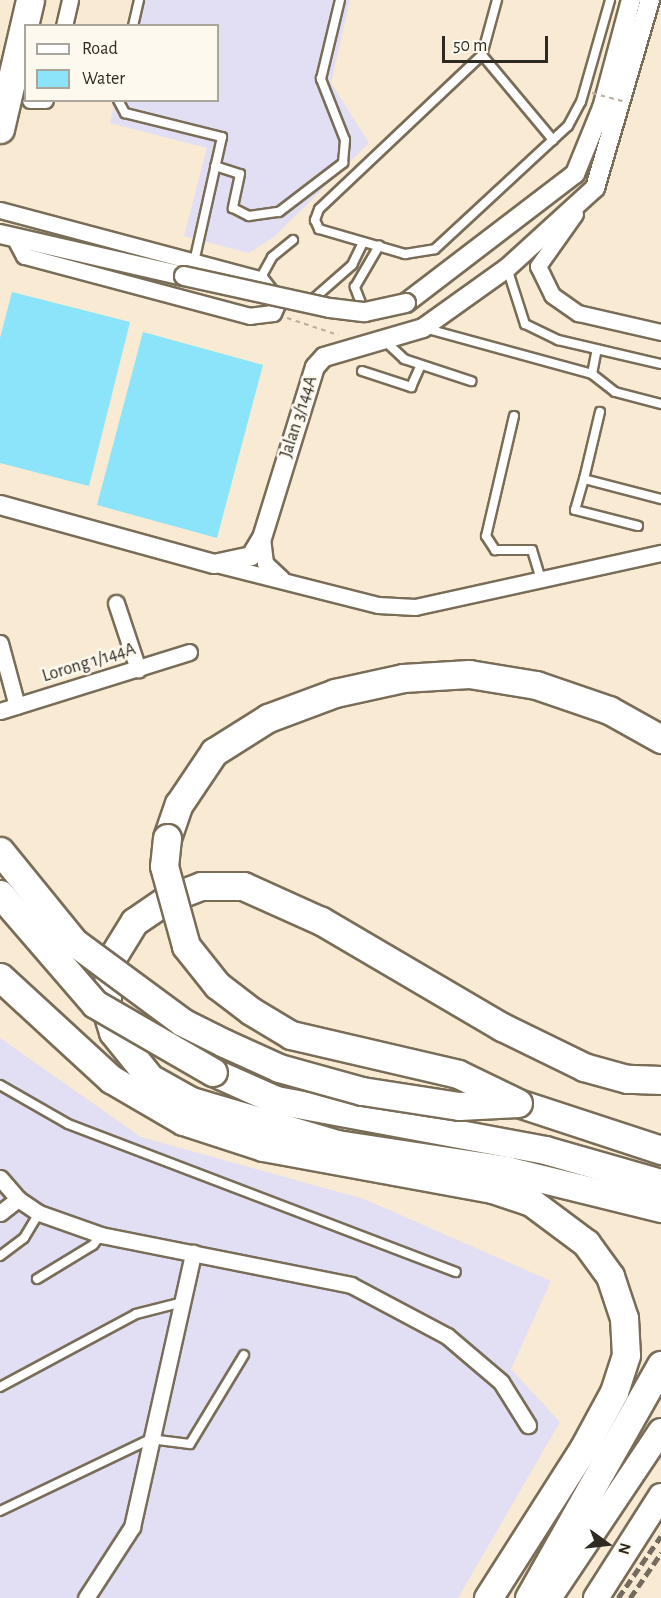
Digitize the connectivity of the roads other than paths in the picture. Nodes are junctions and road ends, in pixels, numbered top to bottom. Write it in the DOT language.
graph roads {
  1 [pos="23,0"];
  2 [pos="32,0"];
  3 [pos="70,0"];
  4 [pos="139,0"];
  5 [pos="340,0"];
  6 [pos="497,0"];
  7 [pos="610,0"];
  8 [pos="631,0"];
  9 [pos="650,0"];
  10 [pos="26,24"];
  11 [pos="28,24"];
  12 [pos="64,24"];
  13 [pos="133,24"];
  14 [pos="24,32"];
  15 [pos="24,43"];
  16 [pos="598,43"];
  17 [pos="618,49"];
  18 [pos="482,55"];
  19 [pos="1,97"];
  20 [pos="24,99"];
  21 [pos="119,102"];
  22 [pos="0,129"];
  23 [pos="553,140"];
  24 [pos="0,144"];
  25 [pos="215,166"];
  26 [pos="595,188"];
  27 [pos="0,210"];
  28 [pos="7,235"];
  29 [pos="293,240"];
  30 [pos="363,242"];
  31 [pos="379,246"];
  32 [pos="507,268"];
  33 [pos="189,269"];
  34 [pos="260,279"];
  35 [pos="307,303"];
  36 [pos="365,312"];
  37 [pos="423,327"];
  38 [pos="661,332"];
  39 [pos="386,342"];
  40 [pos="597,349"];
  41 [pos="661,364"];
  42 [pos="421,365"];
  43 [pos="362,371"];
  44 [pos="592,374"];
  45 [pos="471,381"];
  46 [pos="661,404"];
  47 [pos="600,412"];
  48 [pos="514,416"];
  49 [pos="584,479"];
  50 [pos="661,499"];
  51 [pos="0,505"];
  52 [pos="638,526"];
  53 [pos="262,538"];
  54 [pos="661,553"];
  55 [pos="214,564"];
  56 [pos="284,580"];
  57 [pos="541,582"];
  58 [pos="116,603"];
  59 [pos="0,643"];
  60 [pos="189,652"];
  61 [pos="138,669"];
  62 [pos="17,706"];
  63 [pos="0,711"];
  64 [pos="661,739"];
  65 [pos="0,851"];
  66 [pos="0,894"];
  67 [pos="0,977"];
  68 [pos="661,1080"];
  69 [pos="0,1085"];
  70 [pos="518,1103"];
  71 [pos="661,1150"];
  72 [pos="0,1178"];
  73 [pos="661,1183"];
  74 [pos="18,1199"];
  75 [pos="661,1208"];
  76 [pos="0,1213"];
  77 [pos="39,1213"];
  78 [pos="101,1234"];
  79 [pos="193,1253"];
  80 [pos="0,1256"];
  81 [pos="456,1272"];
  82 [pos="37,1279"];
  83 [pos="183,1302"];
  84 [pos="244,1355"];
  85 [pos="655,1376"];
  86 [pos="0,1387"];
  87 [pos="528,1425"];
  88 [pos="661,1431"];
  89 [pos="150,1439"];
  90 [pos="661,1496"];
  91 [pos="0,1511"];
  92 [pos="661,1524"];
  93 [pos="600,1593"];
  94 [pos="86,1598"];
  95 [pos="488,1598"];
  96 [pos="529,1598"];
  97 [pos="549,1598"];
  1 -- 19 [label="street"];
  2 -- 10 [label="highway, bridge"];
  2 -- 11 [label="highway, bridge"];
  3 -- 12 [label="street"];
  4 -- 13 [label="lane"];
  5 -- 25 [label="lane"];
  6 -- 18 [label="lane"];
  7 -- 16 [label="lane"];
  8 -- 17 [label="street"];
  9 -- 26 [label="street"];
  14 -- 22 [label="highway, bridge"];
  15 -- 24 [label="highway, bridge"];
  16 -- 17 [label="lane"];
  16 -- 23 [label="lane"];
  17 -- 36 [label="street, bridge"];
  18 -- 23 [label="lane"];
  18 -- 30 [label="lane"];
  19 -- 20 [label="street"];
  21 -- 25 [label="lane"];
  23 -- 31 [label="lane"];
  25 -- 33 [label="lane"];
  26 -- 32 [label="street, Jalan 3/144A"];
  26 -- 38 [label="street"];
  27 -- 33 [label="street"];
  28 -- 33 [label="street"];
  28 -- 34 [label="street"];
  29 -- 34 [label="lane"];
  30 -- 31 [label="lane"];
  30 -- 35 [label="lane"];
  31 -- 36 [label="lane"];
  32 -- 37 [label="street, Jalan 3/144A"];
  32 -- 40 [label="lane"];
  33 -- 34 [label="street"];
  33 -- 35 [label="street, bridge"];
  35 -- 36 [label="street, bridge"];
  37 -- 39 [label="street, Jalan 3/144A"];
  37 -- 44 [label="lane"];
  39 -- 42 [label="lane"];
  39 -- 53 [label="street, Jalan 3/144A"];
  40 -- 41 [label="lane"];
  40 -- 44 [label="lane"];
  42 -- 43 [label="lane"];
  42 -- 45 [label="lane"];
  44 -- 46 [label="lane"];
  47 -- 49 [label="lane"];
  48 -- 57 [label="lane"];
  49 -- 50 [label="lane"];
  49 -- 52 [label="lane"];
  51 -- 55 [label="street, Jalan 3/144A"];
  53 -- 55 [label="street, Jalan 3/144A"];
  53 -- 56 [label="street"];
  54 -- 57 [label="street"];
  55 -- 56 [label="street"];
  56 -- 57 [label="street"];
  58 -- 61 [label="street"];
  59 -- 62 [label="street"];
  60 -- 61 [label="street, Lorong 1/144A"];
  61 -- 62 [label="street, Lorong 1/144A"];
  62 -- 63 [label="street, Lorong 1/144A"];
  64 -- 70 [label="highway, bridge"];
  65 -- 70 [label="highway, bridge"];
  66 -- 73 [label="highway, bridge"];
  67 -- 95 [label="highway"];
  68 -- 75 [label="highway, bridge"];
  69 -- 81 [label="lane"];
  70 -- 71 [label="highway"];
  72 -- 74 [label="street"];
  74 -- 76 [label="street"];
  74 -- 77 [label="street"];
  77 -- 78 [label="street"];
  77 -- 80 [label="lane"];
  78 -- 79 [label="street"];
  78 -- 82 [label="lane"];
  79 -- 83 [label="street"];
  79 -- 87 [label="street"];
  83 -- 86 [label="lane"];
  83 -- 89 [label="street"];
  84 -- 89 [label="lane"];
  85 -- 96 [label="highway"];
  88 -- 97 [label="highway"];
  89 -- 91 [label="lane"];
  89 -- 94 [label="street"];
  90 -- 93 [label="highway"];
  92 -- 93 [label="highway"];
}
